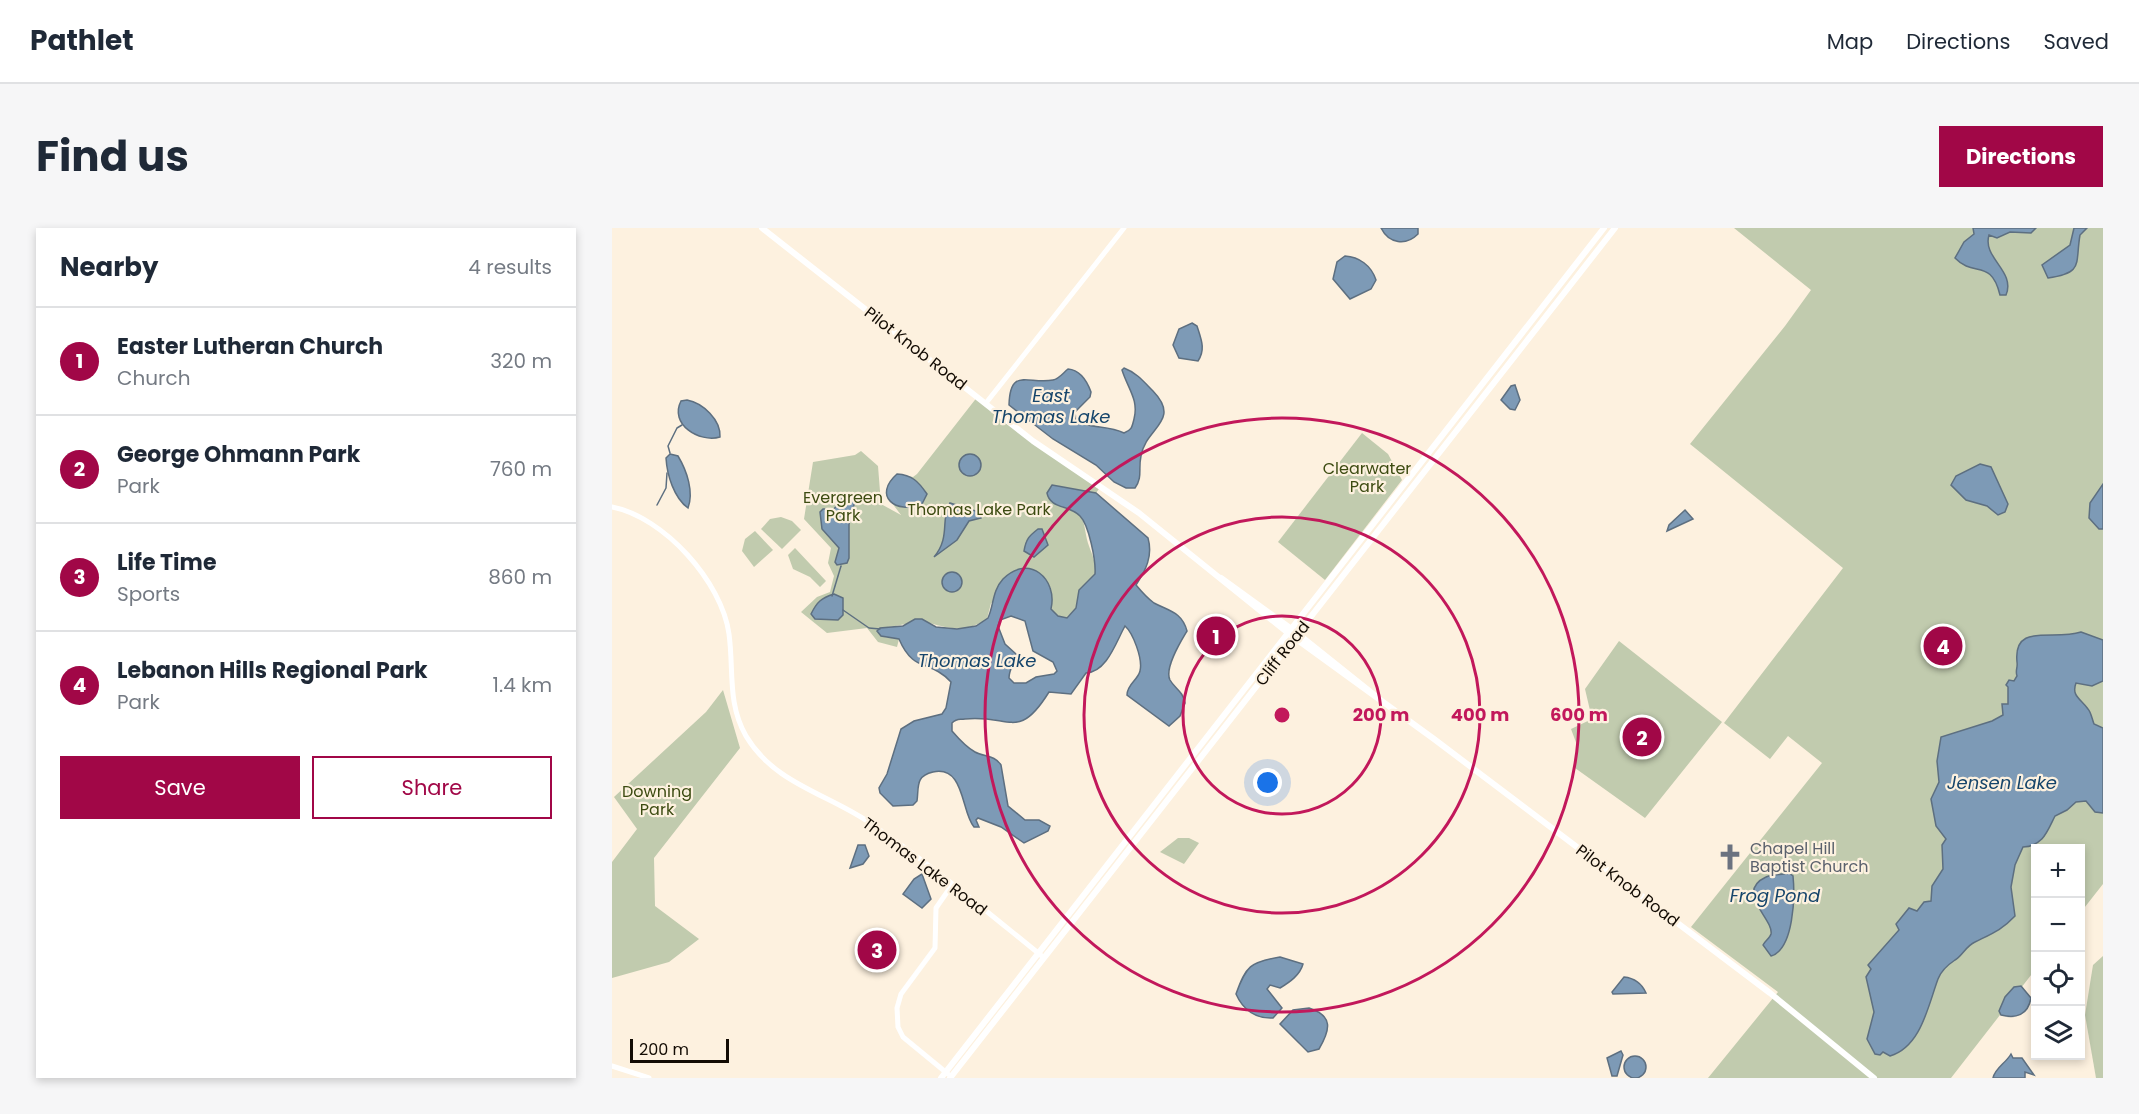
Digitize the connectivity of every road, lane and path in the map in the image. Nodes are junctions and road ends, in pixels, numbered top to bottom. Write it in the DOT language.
graph roads {
  1 [pos="762,228"];
  2 [pos="1124,228"];
  3 [pos="1604,228"];
  4 [pos="1615,228"];
  5 [pos="986,403"];
  6 [pos="612,507"];
  7 [pos="1293,633"];
  8 [pos="952,885"];
  9 [pos="1041,955"];
  10 [pos="612,1066"];
  11 [pos="949,1075"];
  12 [pos="649,1078"];
  13 [pos="941,1078"];
  14 [pos="1874,1078"];
  1 -- 5 [label="main road, Pilot Knob Road"];
  2 -- 5 [label="street"];
  3 -- 7 [label="main road, Cliff Road"];
  4 -- 7 [label="main road, Cliff Road"];
  5 -- 7 [label="main road, Pilot Knob Road"];
  6 -- 8 [label="street, Thomas Lake Road"];
  7 -- 9 [label="main road, Cliff Road"];
  7 -- 14 [label="main road, Pilot Knob Road"];
  8 -- 9 [label="street, Thomas Lake Road"];
  8 -- 11 [label="street"];
  9 -- 11 [label="main road, Cliff Road"];
  10 -- 12 [label="street"];
  11 -- 13 [label="main road, Cliff Road"];
}
